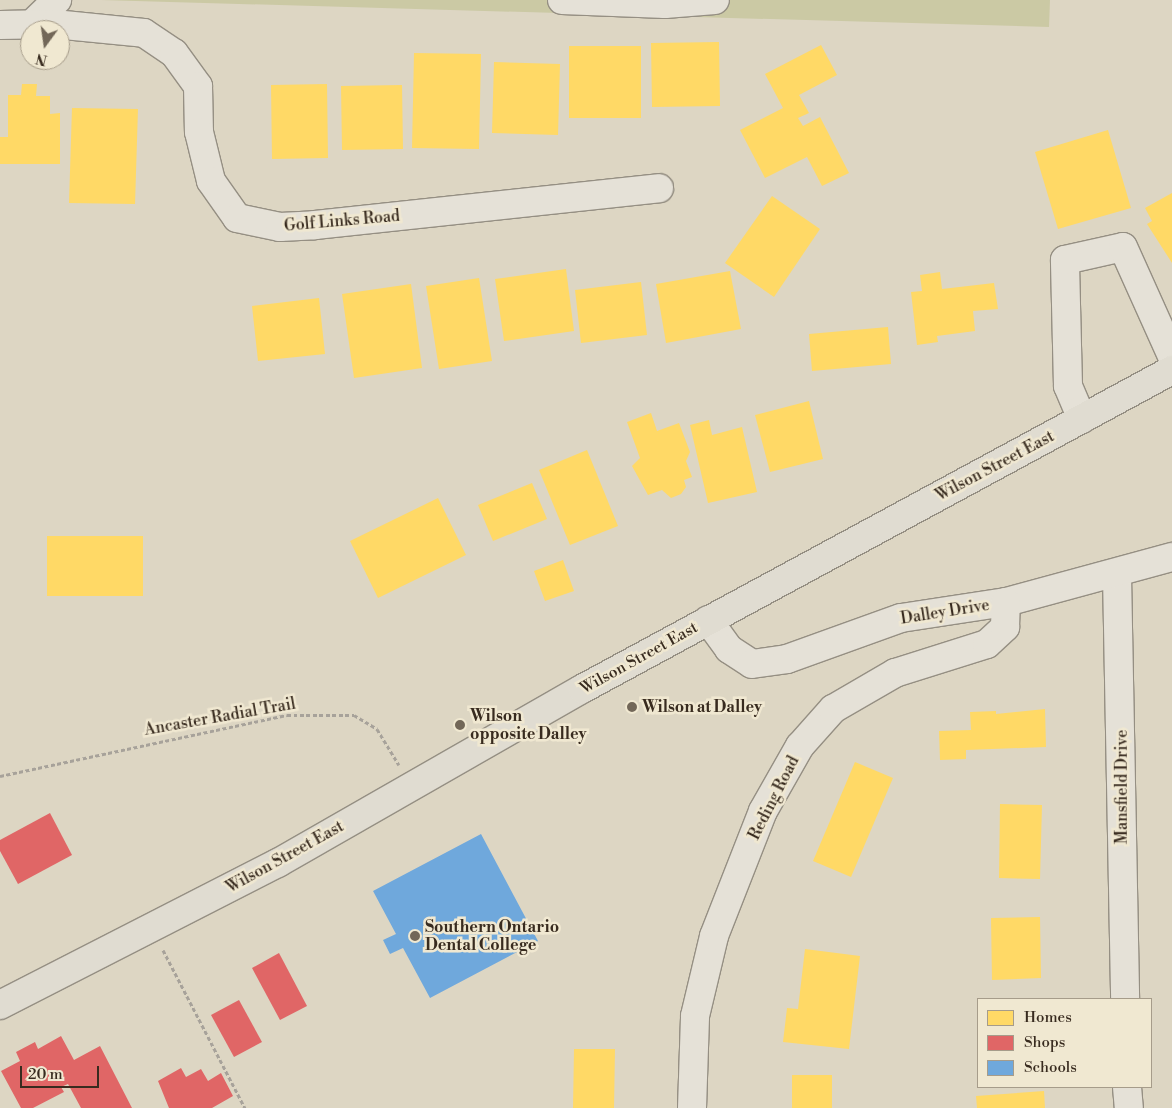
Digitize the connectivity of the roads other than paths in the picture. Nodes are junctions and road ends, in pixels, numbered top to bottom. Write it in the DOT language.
graph roads {
  1 [pos="57,0"];
  2 [pos="577,0"];
  3 [pos="714,0"];
  4 [pos="36,20"];
  5 [pos="20,24"];
  6 [pos="0,25"];
  7 [pos="70,27"];
  8 [pos="659,188"];
  9 [pos="1172,356"];
  10 [pos="1172,370"];
  11 [pos="1082,419"];
  12 [pos="1172,557"];
  13 [pos="1117,575"];
  14 [pos="1006,602"];
  15 [pos="708,620"];
  16 [pos="1125,998"];
  17 [pos="0,1005"];
  18 [pos="1127,1088"];
  19 [pos="692,1108"];
  20 [pos="1129,1108"];
  1 -- 4 [label="street"];
  2 -- 3 [label="street"];
  5 -- 6 [label="street, Golf Links Road"];
  7 -- 8 [label="street, Golf Links Road"];
  9 -- 11 [label="street"];
  10 -- 11 [label="main road, Wilson Street East"];
  11 -- 15 [label="main road, Wilson Street East"];
  12 -- 13 [label="street, Dalley Drive"];
  13 -- 14 [label="street, Dalley Drive"];
  13 -- 16 [label="street, Mansfield Drive"];
  14 -- 15 [label="street, Dalley Drive"];
  14 -- 19 [label="street, Reding Road"];
  15 -- 17 [label="main road, Wilson Street East"];
  18 -- 20 [label="street"];
}
